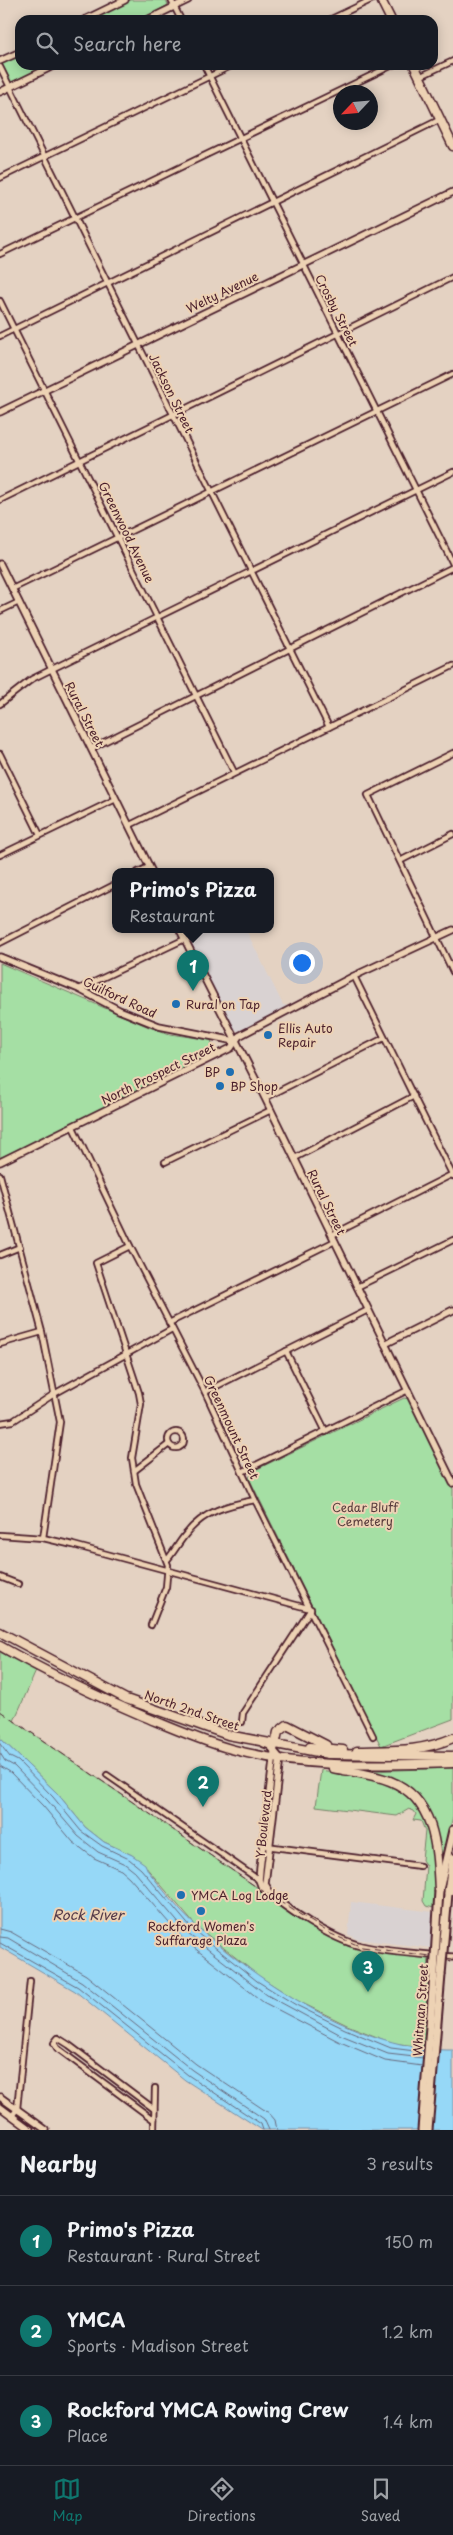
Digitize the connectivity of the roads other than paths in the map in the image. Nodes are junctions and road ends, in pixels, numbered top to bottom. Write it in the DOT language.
graph roads {
  1 [pos="125,0"];
  2 [pos="171,0"];
  3 [pos="188,0"];
  4 [pos="371,0"];
  5 [pos="381,0"];
  6 [pos="174,7"];
  7 [pos="94,15"];
  8 [pos="157,15"];
  9 [pos="178,15"];
  10 [pos="340,15"];
  11 [pos="388,15"];
  12 [pos="15,54"];
  13 [pos="453,60"];
  14 [pos="0,62"];
  15 [pos="0,68"];
  16 [pos="438,68"];
  17 [pos="45,70"];
  18 [pos="207,70"];
  19 [pos="223,70"];
  20 [pos="383,70"];
  21 [pos="416,70"];
  22 [pos="434,70"];
  23 [pos="210,76"];
  24 [pos="420,77"];
  25 [pos="10,87"];
  26 [pos="0,92"];
  27 [pos="440,120"];
  28 [pos="241,138"];
  29 [pos="452,140"];
  30 [pos="44,156"];
  31 [pos="0,178"];
  32 [pos="453,192"];
  33 [pos="273,202"];
  34 [pos="74,218"];
  35 [pos="0,254"];
  36 [pos="303,264"];
  37 [pos="453,277"];
  38 [pos="106,283"];
  39 [pos="0,301"];
  40 [pos="14,329"];
  41 [pos="338,334"];
  42 [pos="0,336"];
  43 [pos="137,344"];
  44 [pos="453,374"];
  45 [pos="44,390"];
  46 [pos="376,411"];
  47 [pos="0,412"];
  48 [pos="172,416"];
  49 [pos="80,460"];
  50 [pos="453,472"];
  51 [pos="417,490"];
  52 [pos="212,492"];
  53 [pos="0,500"];
  54 [pos="118,539"];
  55 [pos="0,564"];
  56 [pos="453,566"];
  57 [pos="251,569"];
  58 [pos="12,589"];
  59 [pos="19,602"];
  60 [pos="0,611"];
  61 [pos="158,616"];
  62 [pos="290,648"];
  63 [pos="453,666"];
  64 [pos="52,669"];
  65 [pos="196,696"];
  66 [pos="0,704"];
  67 [pos="329,727"];
  68 [pos="92,748"];
  69 [pos="0,754"];
  70 [pos="453,754"];
  71 [pos="234,772"];
  72 [pos="116,799"];
  73 [pos="130,825"];
  74 [pos="453,834"];
  75 [pos="40,835"];
  76 [pos="0,855"];
  77 [pos="400,861"];
  78 [pos="151,868"];
  79 [pos="112,886"];
  80 [pos="453,930"];
  81 [pos="182,933"];
  82 [pos="185,938"];
  83 [pos="437,938"];
  84 [pos="0,943"];
  85 [pos="0,957"];
  86 [pos="453,972"];
  87 [pos="354,976"];
  88 [pos="79,989"];
  89 [pos="384,1038"];
  90 [pos="235,1042"];
  91 [pos="414,1096"];
  92 [pos="265,1098"];
  93 [pos="271,1110"];
  94 [pos="73,1126"];
  95 [pos="295,1158"];
  96 [pos="0,1162"];
  97 [pos="165,1162"];
  98 [pos="0,1175"];
  99 [pos="453,1175"];
  100 [pos="334,1238"];
  101 [pos="453,1240"];
  102 [pos="130,1246"];
  103 [pos="20,1247"];
  104 [pos="0,1255"];
  105 [pos="357,1287"];
  106 [pos="368,1310"];
  107 [pos="453,1310"];
  108 [pos="169,1323"];
  109 [pos="172,1329"];
  110 [pos="42,1332"];
  111 [pos="0,1344"];
  112 [pos="385,1344"];
  113 [pos="286,1351"];
  114 [pos="126,1354"];
  115 [pos="408,1390"];
  116 [pos="205,1392"];
  117 [pos="54,1394"];
  118 [pos="0,1423"];
  119 [pos="326,1432"];
  120 [pos="169,1444"];
  121 [pos="134,1471"];
  122 [pos="242,1472"];
  123 [pos="451,1474"];
  124 [pos="453,1483"];
  125 [pos="255,1500"];
  126 [pos="0,1535"];
  127 [pos="44,1538"];
  128 [pos="167,1560"];
  129 [pos="167,1571"];
  130 [pos="0,1577"];
  131 [pos="18,1584"];
  132 [pos="311,1609"];
  133 [pos="151,1626"];
  134 [pos="0,1632"];
  135 [pos="0,1646"];
  136 [pos="242,1722"];
  137 [pos="373,1736"];
  138 [pos="453,1738"];
  139 [pos="361,1750"];
  140 [pos="276,1753"];
  141 [pos="453,1756"];
  142 [pos="292,1760"];
  143 [pos="453,1763"];
  144 [pos="107,1775"];
  145 [pos="453,1830"];
  146 [pos="263,1846"];
  147 [pos="271,1846"];
  148 [pos="453,1858"];
  149 [pos="420,1866"];
  150 [pos="259,1880"];
  151 [pos="453,1882"];
  152 [pos="439,1891"];
  153 [pos="448,1894"];
  154 [pos="274,1898"];
  155 [pos="453,1957"];
  156 [pos="437,1975"];
  157 [pos="30,1981"];
  158 [pos="434,2012"];
  159 [pos="156,2088"];
  160 [pos="0,2097"];
  161 [pos="0,2107"];
  162 [pos="17,2109"];
  163 [pos="154,2109"];
  164 [pos="12,2116"];
  165 [pos="154,2120"];
  166 [pos="31,2130"];
  167 [pos="46,2130"];
  168 [pos="154,2130"];
  169 [pos="422,2130"];
  170 [pos="428,2130"];
  1 -- 7 [label="street"];
  2 -- 6 [label="street"];
  3 -- 6 [label="street"];
  4 -- 10 [label="street"];
  5 -- 11 [label="main road"];
  6 -- 8 [label="street"];
  6 -- 9 [label="street"];
  12 -- 14 [label="street"];
  13 -- 16 [label="street"];
  15 -- 25 [label="street, Jackson Street"];
  17 -- 25 [label="street"];
  18 -- 23 [label="street, Crosby Street"];
  19 -- 23 [label="street"];
  20 -- 28 [label="street"];
  21 -- 24 [label="main road"];
  22 -- 24 [label="street"];
  23 -- 28 [label="street, Crosby Street"];
  23 -- 30 [label="street"];
  24 -- 27 [label="main road"];
  25 -- 26 [label="street"];
  25 -- 30 [label="street, Jackson Street"];
  27 -- 29 [label="main road"];
  27 -- 33 [label="street"];
  28 -- 33 [label="street, Crosby Street"];
  28 -- 34 [label="street"];
  30 -- 31 [label="street"];
  30 -- 34 [label="street, Jackson Street"];
  32 -- 36 [label="street, Welty Avenue"];
  33 -- 36 [label="street, Crosby Street"];
  33 -- 38 [label="street"];
  34 -- 35 [label="street"];
  34 -- 38 [label="street, Jackson Street"];
  36 -- 41 [label="street, Crosby Street"];
  36 -- 43 [label="street, Welty Avenue"];
  37 -- 41 [label="street"];
  38 -- 40 [label="street"];
  38 -- 43 [label="street, Jackson Street"];
  39 -- 40 [label="street, Greenwood Avenue"];
  40 -- 42 [label="street"];
  40 -- 45 [label="street, Greenwood Avenue"];
  41 -- 46 [label="street, Crosby Street"];
  41 -- 48 [label="street"];
  43 -- 45 [label="street, Welty Avenue"];
  43 -- 48 [label="street, Jackson Street"];
  44 -- 46 [label="street"];
  45 -- 47 [label="street, Welty Avenue"];
  45 -- 49 [label="street, Greenwood Avenue"];
  46 -- 51 [label="street, Crosby Street"];
  46 -- 52 [label="street"];
  48 -- 49 [label="street"];
  48 -- 52 [label="street, Jackson Street"];
  49 -- 53 [label="street"];
  49 -- 54 [label="street, Greenwood Avenue"];
  50 -- 51 [label="street"];
  51 -- 56 [label="street, Crosby Street"];
  51 -- 57 [label="street"];
  52 -- 54 [label="street"];
  52 -- 57 [label="street, Jackson Street"];
  54 -- 58 [label="street"];
  54 -- 61 [label="street, Greenwood Avenue"];
  55 -- 58 [label="street, Rural Street"];
  56 -- 62 [label="street"];
  57 -- 61 [label="street"];
  57 -- 62 [label="street, Jackson Street"];
  58 -- 59 [label="street, Rural Street"];
  59 -- 60 [label="street"];
  59 -- 64 [label="street, Rural Street"];
  61 -- 64 [label="street"];
  61 -- 65 [label="street, Greenwood Avenue"];
  62 -- 65 [label="street"];
  62 -- 67 [label="street, Jackson Street"];
  63 -- 67 [label="street"];
  64 -- 66 [label="street"];
  64 -- 68 [label="street, Rural Street"];
  65 -- 68 [label="street"];
  65 -- 71 [label="street, Greenwood Avenue"];
  67 -- 71 [label="street"];
  68 -- 72 [label="street, Rural Street"];
  69 -- 75 [label="street"];
  70 -- 77 [label="street"];
  71 -- 73 [label="street"];
  72 -- 73 [label="street, Rural Street"];
  72 -- 75 [label="street"];
  73 -- 78 [label="street, Rural Street"];
  74 -- 77 [label="street"];
  75 -- 76 [label="street"];
  77 -- 83 [label="street"];
  79 -- 84 [label="street"];
  80 -- 83 [label="street, North Prospect Street"];
  81 -- 82 [label="street, Rural Street"];
  82 -- 88 [label="street"];
  82 -- 90 [label="street, Rural Street"];
  83 -- 86 [label="street"];
  83 -- 87 [label="street, North Prospect Street"];
  85 -- 88 [label="street, Guilford Road"];
  87 -- 89 [label="street"];
  87 -- 90 [label="street, North Prospect Street"];
  88 -- 90 [label="street, Guilford Road"];
  89 -- 91 [label="street"];
  89 -- 92 [label="street"];
  90 -- 92 [label="street, Rural Street"];
  90 -- 94 [label="street, North Prospect Street"];
  91 -- 95 [label="street"];
  91 -- 99 [label="street"];
  92 -- 93 [label="street, Rural Street"];
  93 -- 95 [label="street, Rural Street"];
  93 -- 97 [label="street"];
  94 -- 96 [label="street, North Prospect Street"];
  94 -- 102 [label="street, Greenmount Street"];
  95 -- 100 [label="street, Rural Street"];
  98 -- 103 [label="street"];
  99 -- 100 [label="street"];
  100 -- 105 [label="street, Rural Street"];
  100 -- 108 [label="street"];
  101 -- 105 [label="street"];
  102 -- 108 [label="street, Greenmount Street"];
  102 -- 114 [label="street"];
  103 -- 104 [label="street"];
  103 -- 110 [label="street"];
  105 -- 106 [label="street, Rural Street"];
  106 -- 112 [label="street, Rural Street"];
  106 -- 113 [label="street"];
  107 -- 112 [label="street"];
  108 -- 109 [label="street, Greenmount Street"];
  109 -- 114 [label="street"];
  109 -- 116 [label="street, Greenmount Street"];
  110 -- 111 [label="street"];
  110 -- 117 [label="street"];
  112 -- 115 [label="street, Rural Street"];
  113 -- 116 [label="street"];
  113 -- 119 [label="street"];
  114 -- 117 [label="street"];
  114 -- 121 [label="street"];
  115 -- 119 [label="street"];
  115 -- 123 [label="street, Rural Street"];
  116 -- 122 [label="street, Greenmount Street"];
  117 -- 118 [label="street"];
  117 -- 127 [label="street"];
  119 -- 122 [label="street"];
  120 -- 121 [label="street"];
  121 -- 128 [label="street"];
  122 -- 125 [label="street, Greenmount Street"];
  123 -- 124 [label="street, Rural Street"];
  125 -- 128 [label="street"];
  125 -- 132 [label="street, Greenmount Street"];
  126 -- 127 [label="street"];
  127 -- 129 [label="street"];
  128 -- 129 [label="street"];
  129 -- 132 [label="street"];
  129 -- 133 [label="street"];
  130 -- 131 [label="street"];
  132 -- 136 [label="street"];
  132 -- 137 [label="street, Greenmount Street"];
  134 -- 140 [label="main road, North 2nd Street"];
  135 -- 140 [label="main road, North 2nd Street"];
  138 -- 139 [label="main road"];
  139 -- 140 [label="main road"];
  139 -- 140 [label="main road"];
  140 -- 141 [label="main road, North 2nd Street"];
  140 -- 142 [label="main road, North 2nd Street"];
  140 -- 146 [label="street, Y Boulevard"];
  140 -- 147 [label="street, Y Boulevard"];
  142 -- 143 [label="main road, North 2nd Street"];
  142 -- 152 [label="main road"];
  144 -- 150 [label="street"];
  145 -- 152 [label="main road, Whitman Street"];
  146 -- 147 [label="street"];
  146 -- 150 [label="street, Y Boulevard"];
  147 -- 149 [label="street"];
  147 -- 154 [label="street, Y Boulevard"];
  148 -- 153 [label="main road, Whitman Street"];
  150 -- 154 [label="street"];
  151 -- 153 [label="main road"];
  152 -- 156 [label="main road, Whitman Street, bridge"];
  153 -- 156 [label="main road, Whitman Street, bridge"];
  154 -- 155 [label="street"];
  156 -- 158 [label="main road, Whitman Street"];
  157 -- 162 [label="street"];
  158 -- 169 [label="main road, Whitman Street"];
  158 -- 170 [label="main road, Whitman Street"];
  159 -- 163 [label="street"];
  160 -- 162 [label="street"];
  161 -- 164 [label="street"];
  162 -- 164 [label="street"];
  162 -- 167 [label="street"];
  163 -- 165 [label="street"];
  163 -- 165 [label="street"];
  164 -- 166 [label="street"];
  165 -- 168 [label="street"];
}
